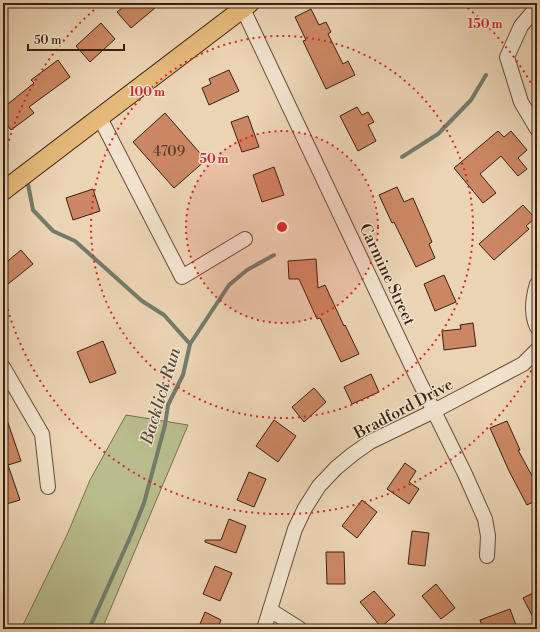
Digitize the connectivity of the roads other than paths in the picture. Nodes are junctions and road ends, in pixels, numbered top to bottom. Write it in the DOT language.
graph roads {
  1 [pos="247,6"];
  2 [pos="537,7"];
  3 [pos="100,118"];
  4 [pos="537,129"];
  5 [pos="3,191"];
  6 [pos="245,239"];
  7 [pos="537,284"];
  8 [pos="537,327"];
  9 [pos="537,350"];
  10 [pos="3,367"];
  11 [pos="434,411"];
  12 [pos="48,487"];
  13 [pos="487,556"];
  14 [pos="270,610"];
  15 [pos="264,629"];
  16 [pos="300,629"];
  1 -- 3 [label="main road"];
  1 -- 11 [label="street, Carmine Street"];
  2 -- 4 [label="street"];
  3 -- 5 [label="main road"];
  3 -- 6 [label="street"];
  7 -- 8 [label="street"];
  9 -- 11 [label="street, Bradford Drive"];
  10 -- 12 [label="street"];
  11 -- 13 [label="street, Carmine Street"];
  11 -- 14 [label="street, Bradford Drive"];
  14 -- 15 [label="street, Bradford Drive"];
  14 -- 16 [label="street"];
}
